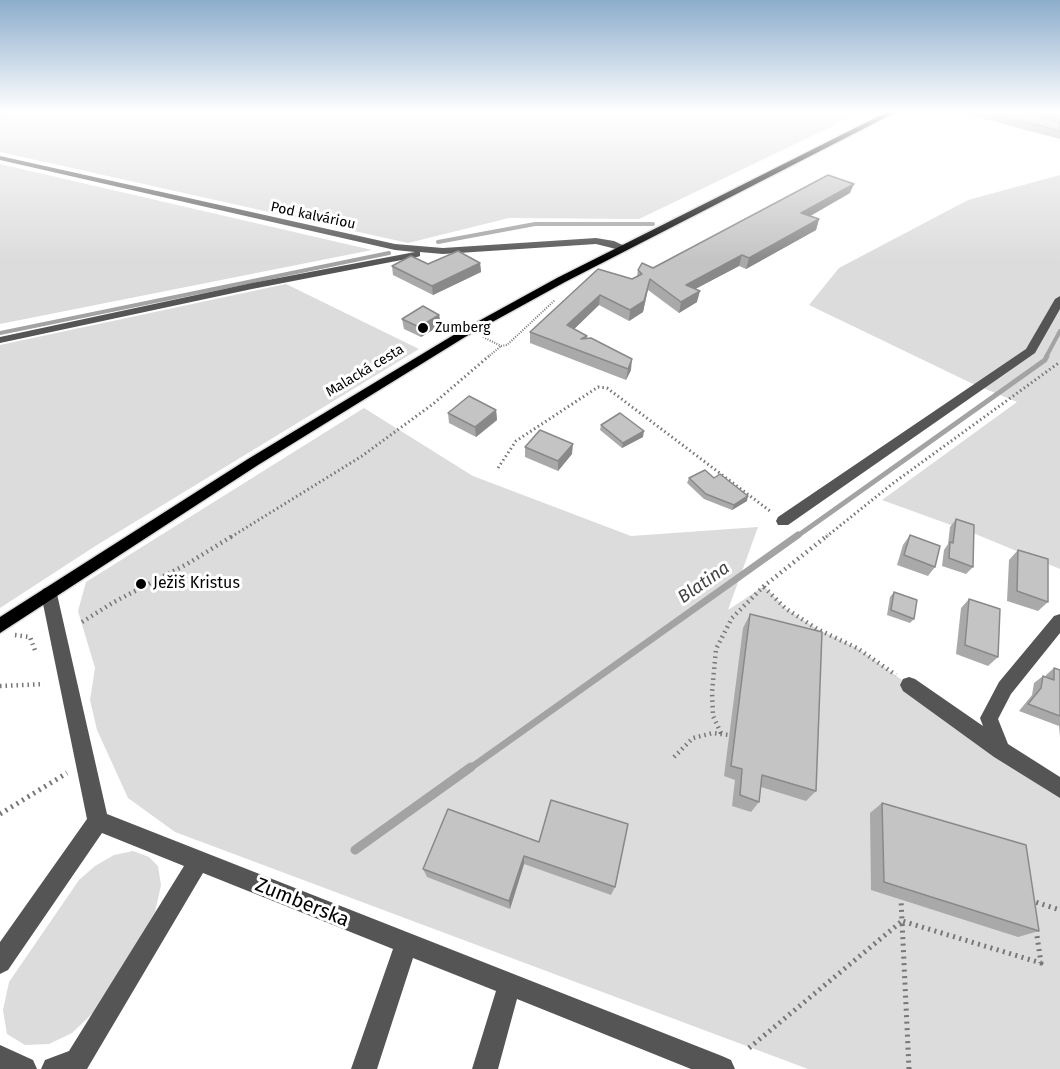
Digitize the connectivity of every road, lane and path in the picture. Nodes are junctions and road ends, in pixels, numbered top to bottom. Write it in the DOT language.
graph roads {
  1 [pos="13,161"];
  2 [pos="796,161"];
  3 [pos="624,248"];
  4 [pos="429,250"];
  5 [pos="561,280"];
  6 [pos="1060,299"];
  7 [pos="469,330"];
  8 [pos="0,340"];
  9 [pos="501,346"];
  10 [pos="1060,362"];
  11 [pos="498,468"];
  12 [pos="783,521"];
  13 [pos="764,586"];
  14 [pos="49,594"];
  15 [pos="1060,621"];
  16 [pos="82,622"];
  17 [pos="4,631"];
  18 [pos="36,653"];
  19 [pos="45,684"];
  20 [pos="909,685"];
  21 [pos="0,686"];
  22 [pos="721,733"];
  23 [pos="729,735"];
  24 [pos="1001,750"];
  25 [pos="674,757"];
  26 [pos="70,771"];
  27 [pos="1060,788"];
  28 [pos="0,814"];
  29 [pos="98,821"];
  30 [pos="198,862"];
  31 [pos="901,899"];
  32 [pos="1060,910"];
  33 [pos="1033,911"];
  34 [pos="902,921"];
  35 [pos="1035,922"];
  36 [pos="406,944"];
  37 [pos="0,962"];
  38 [pos="509,985"];
  39 [pos="749,1048"];
  40 [pos="0,1057"];
  41 [pos="24,1069"];
  42 [pos="54,1069"];
  43 [pos="364,1069"];
  44 [pos="485,1069"];
  45 [pos="722,1069"];
  46 [pos="909,1069"];
  1 -- 4 [label="street, Pod kalváriou"];
  2 -- 3 [label="main road, Malacká cesta"];
  3 -- 4 [label="street, Pod kalváriou"];
  3 -- 5 [label="main road, Malacká cesta"];
  4 -- 8 [label="street"];
  5 -- 7 [label="main road, Malacká cesta"];
  5 -- 9 [label="path"];
  6 -- 12 [label="street"];
  7 -- 9 [label="path"];
  7 -- 14 [label="main road, Malacká cesta"];
  9 -- 16 [label="path"];
  10 -- 13 [label="path"];
  11 -- 12 [label="path"];
  13 -- 20 [label="path"];
  13 -- 22 [label="path"];
  14 -- 17 [label="main road, Malacká cesta"];
  14 -- 29 [label="street"];
  15 -- 24 [label="street"];
  17 -- 18 [label="path"];
  19 -- 21 [label="path"];
  20 -- 24 [label="street"];
  22 -- 23 [label="path"];
  22 -- 25 [label="path"];
  24 -- 27 [label="street"];
  26 -- 28 [label="path"];
  29 -- 30 [label="street, Zumberska"];
  29 -- 37 [label="street"];
  30 -- 36 [label="street, Zumberska"];
  30 -- 42 [label="street"];
  31 -- 34 [label="path"];
  32 -- 33 [label="path"];
  34 -- 35 [label="path"];
  34 -- 39 [label="path"];
  34 -- 46 [label="path"];
  36 -- 38 [label="street, Zumberska"];
  36 -- 43 [label="street"];
  38 -- 44 [label="street"];
  38 -- 45 [label="street, Zumberska"];
  40 -- 41 [label="street"];
}
